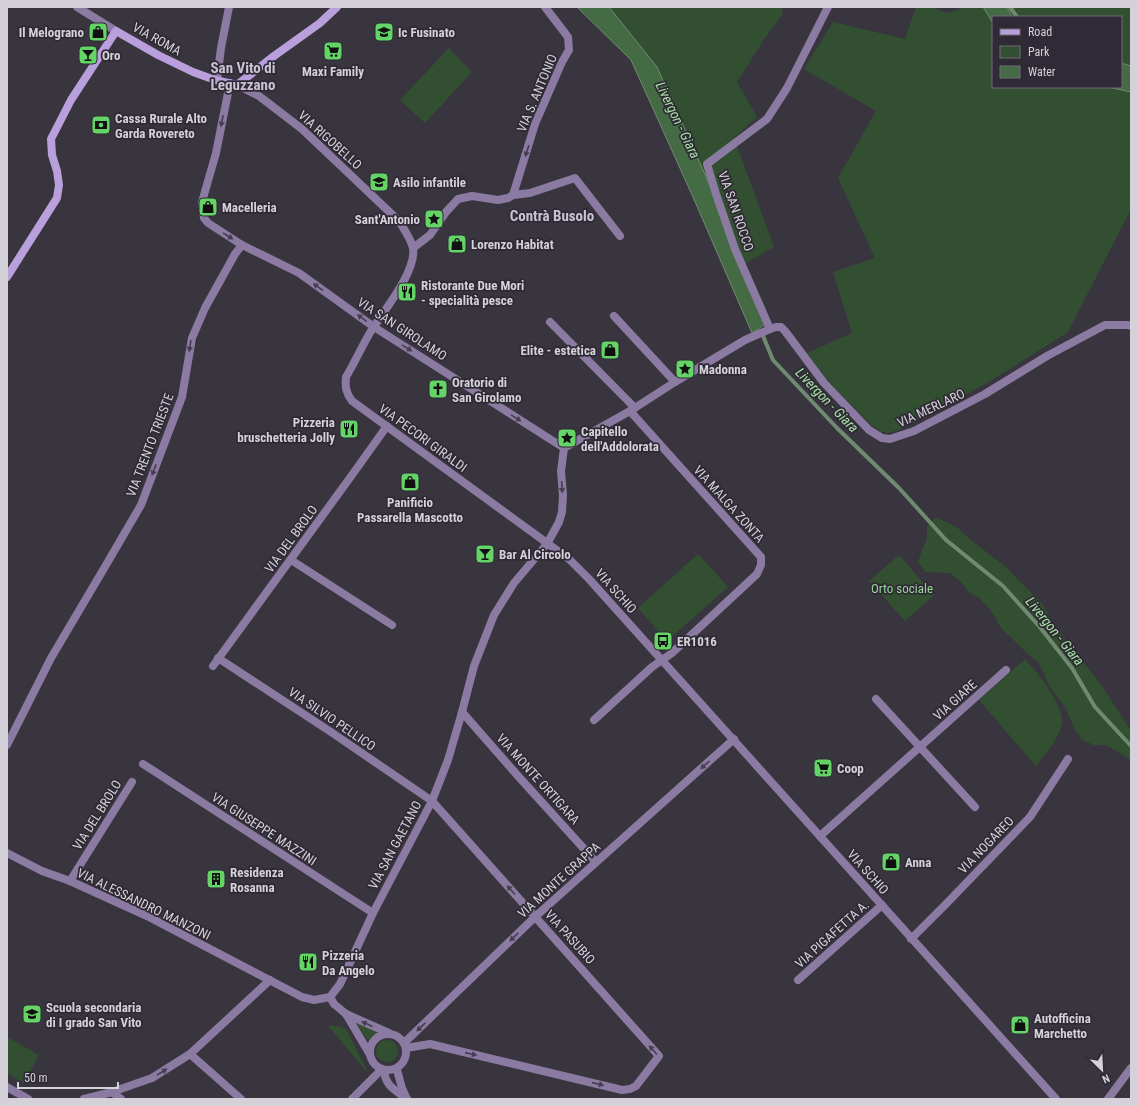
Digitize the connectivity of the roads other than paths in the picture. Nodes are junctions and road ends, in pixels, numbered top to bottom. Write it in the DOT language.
graph roads {
  1 [pos="77,7"];
  2 [pos="229,7"];
  3 [pos="337,7"];
  4 [pos="546,7"];
  5 [pos="828,7"];
  6 [pos="116,31"];
  7 [pos="217,80"];
  8 [pos="234,84"];
  9 [pos="513,194"];
  10 [pos="620,236"];
  11 [pos="242,244"];
  12 [pos="413,248"];
  13 [pos="9,268"];
  14 [pos="7,277"];
  15 [pos="614,316"];
  16 [pos="550,322"];
  17 [pos="1131,326"];
  18 [pos="374,327"];
  19 [pos="770,328"];
  20 [pos="675,382"];
  21 [pos="632,409"];
  22 [pos="387,426"];
  23 [pos="564,448"];
  24 [pos="547,544"];
  25 [pos="291,560"];
  26 [pos="392,625"];
  27 [pos="218,658"];
  28 [pos="662,661"];
  29 [pos="213,666"];
  30 [pos="1006,670"];
  31 [pos="876,699"];
  32 [pos="462,712"];
  33 [pos="594,720"];
  34 [pos="734,739"];
  35 [pos="7,745"];
  36 [pos="920,746"];
  37 [pos="1068,759"];
  38 [pos="143,764"];
  39 [pos="132,782"];
  40 [pos="432,801"];
  41 [pos="975,806"];
  42 [pos="820,836"];
  43 [pos="7,853"];
  44 [pos="596,862"];
  45 [pos="70,881"];
  46 [pos="882,905"];
  47 [pos="373,913"];
  48 [pos="536,916"];
  49 [pos="911,939"];
  50 [pos="270,980"];
  51 [pos="798,980"];
  52 [pos="330,997"];
  53 [pos="346,1014"];
  54 [pos="389,1034"];
  55 [pos="405,1045"];
  56 [pos="369,1053"];
  57 [pos="190,1054"];
  58 [pos="398,1067"];
  59 [pos="1131,1068"];
  60 [pos="383,1070"];
  61 [pos="7,1087"];
  62 [pos="112,1092"];
  63 [pos="28,1099"];
  64 [pos="84,1099"];
  65 [pos="121,1099"];
  66 [pos="240,1099"];
  67 [pos="352,1099"];
  68 [pos="407,1099"];
  69 [pos="1056,1099"];
  70 [pos="1108,1099"];
  1 -- 6 [label="street, VIA ROMA"];
  2 -- 7 [label="street"];
  3 -- 8 [label="main road"];
  4 -- 9 [label="street, VIA S. ANTONIO, one-way"];
  5 -- 19 [label="street, VIA SAN ROCCO"];
  6 -- 7 [label="main road, VIA ROMA"];
  6 -- 13 [label="main road"];
  7 -- 8 [label="main road, VIA ROMA"];
  8 -- 11 [label="street, one-way"];
  8 -- 12 [label="street, VIA RIGOBELLO"];
  9 -- 10 [label="street"];
  9 -- 12 [label="street"];
  18 -- 11 [label="street, VIA SAN GIROLAMO, one-way"];
  11 -- 35 [label="street, VIA TRENTO TRIESTE, one-way"];
  12 -- 18 [label="street"];
  13 -- 14 [label="main road"];
  15 -- 20 [label="street"];
  16 -- 21 [label="street"];
  17 -- 19 [label="street, VIA MERLARO"];
  18 -- 22 [label="street, VIA PECORI GIRALDI"];
  18 -- 23 [label="street, VIA SAN GIROLAMO, one-way"];
  19 -- 20 [label="street"];
  20 -- 21 [label="street"];
  21 -- 23 [label="street"];
  21 -- 28 [label="street, VIA MALGA ZONTA"];
  22 -- 24 [label="street, VIA PECORI GIRALDI"];
  22 -- 25 [label="street, VIA DEL BROLO"];
  23 -- 24 [label="street, one-way"];
  24 -- 28 [label="street, VIA SCHIO"];
  24 -- 32 [label="street, VIA SAN GAETANO"];
  25 -- 26 [label="street"];
  25 -- 27 [label="street, VIA DEL BROLO"];
  27 -- 29 [label="street, VIA DEL BROLO"];
  27 -- 40 [label="street, VIA SILVIO PELLICO"];
  28 -- 33 [label="street"];
  28 -- 34 [label="street, VIA SCHIO"];
  30 -- 36 [label="street, VIA GIARE"];
  31 -- 36 [label="street"];
  32 -- 40 [label="street, VIA SAN GAETANO"];
  32 -- 44 [label="street, VIA MONTE ORTIGARA"];
  34 -- 42 [label="street, VIA SCHIO"];
  34 -- 44 [label="street, VIA MONTE GRAPPA, one-way"];
  36 -- 41 [label="street"];
  36 -- 42 [label="street, VIA GIARE"];
  37 -- 49 [label="street, VIA NOGAREO"];
  38 -- 47 [label="street, VIA GIUSEPPE MAZZINI"];
  39 -- 45 [label="street, VIA DEL BROLO"];
  40 -- 47 [label="street, VIA SAN GAETANO"];
  48 -- 40 [label="street, VIA PASUBIO, one-way"];
  42 -- 46 [label="street, VIA SCHIO"];
  43 -- 45 [label="street, VIA ALESSANDRO MANZONI"];
  44 -- 48 [label="street, VIA MONTE GRAPPA"];
  45 -- 50 [label="street, VIA ALESSANDRO MANZONI"];
  46 -- 49 [label="street, VIA SCHIO"];
  46 -- 51 [label="street, VIA PIGAFETTA A."];
  47 -- 52 [label="street, VIA SAN GAETANO"];
  48 -- 55 [label="street, VIA MONTE GRAPPA, one-way"];
  55 -- 48 [label="street, VIA PASUBIO, one-way"];
  49 -- 69 [label="street, VIA SCHIO"];
  50 -- 52 [label="street"];
  50 -- 57 [label="street"];
  52 -- 53 [label="street"];
  54 -- 53 [label="street, one-way"];
  53 -- 56 [label="street"];
  54 -- 55 [label="street"];
  54 -- 56 [label="street"];
  55 -- 58 [label="street"];
  56 -- 60 [label="street"];
  62 -- 57 [label="street, one-way"];
  57 -- 66 [label="street"];
  58 -- 60 [label="street"];
  58 -- 68 [label="street"];
  59 -- 70 [label="street"];
  60 -- 67 [label="street"];
  60 -- 68 [label="street"];
  61 -- 63 [label="street"];
  62 -- 64 [label="street"];
  62 -- 65 [label="street"];
}
